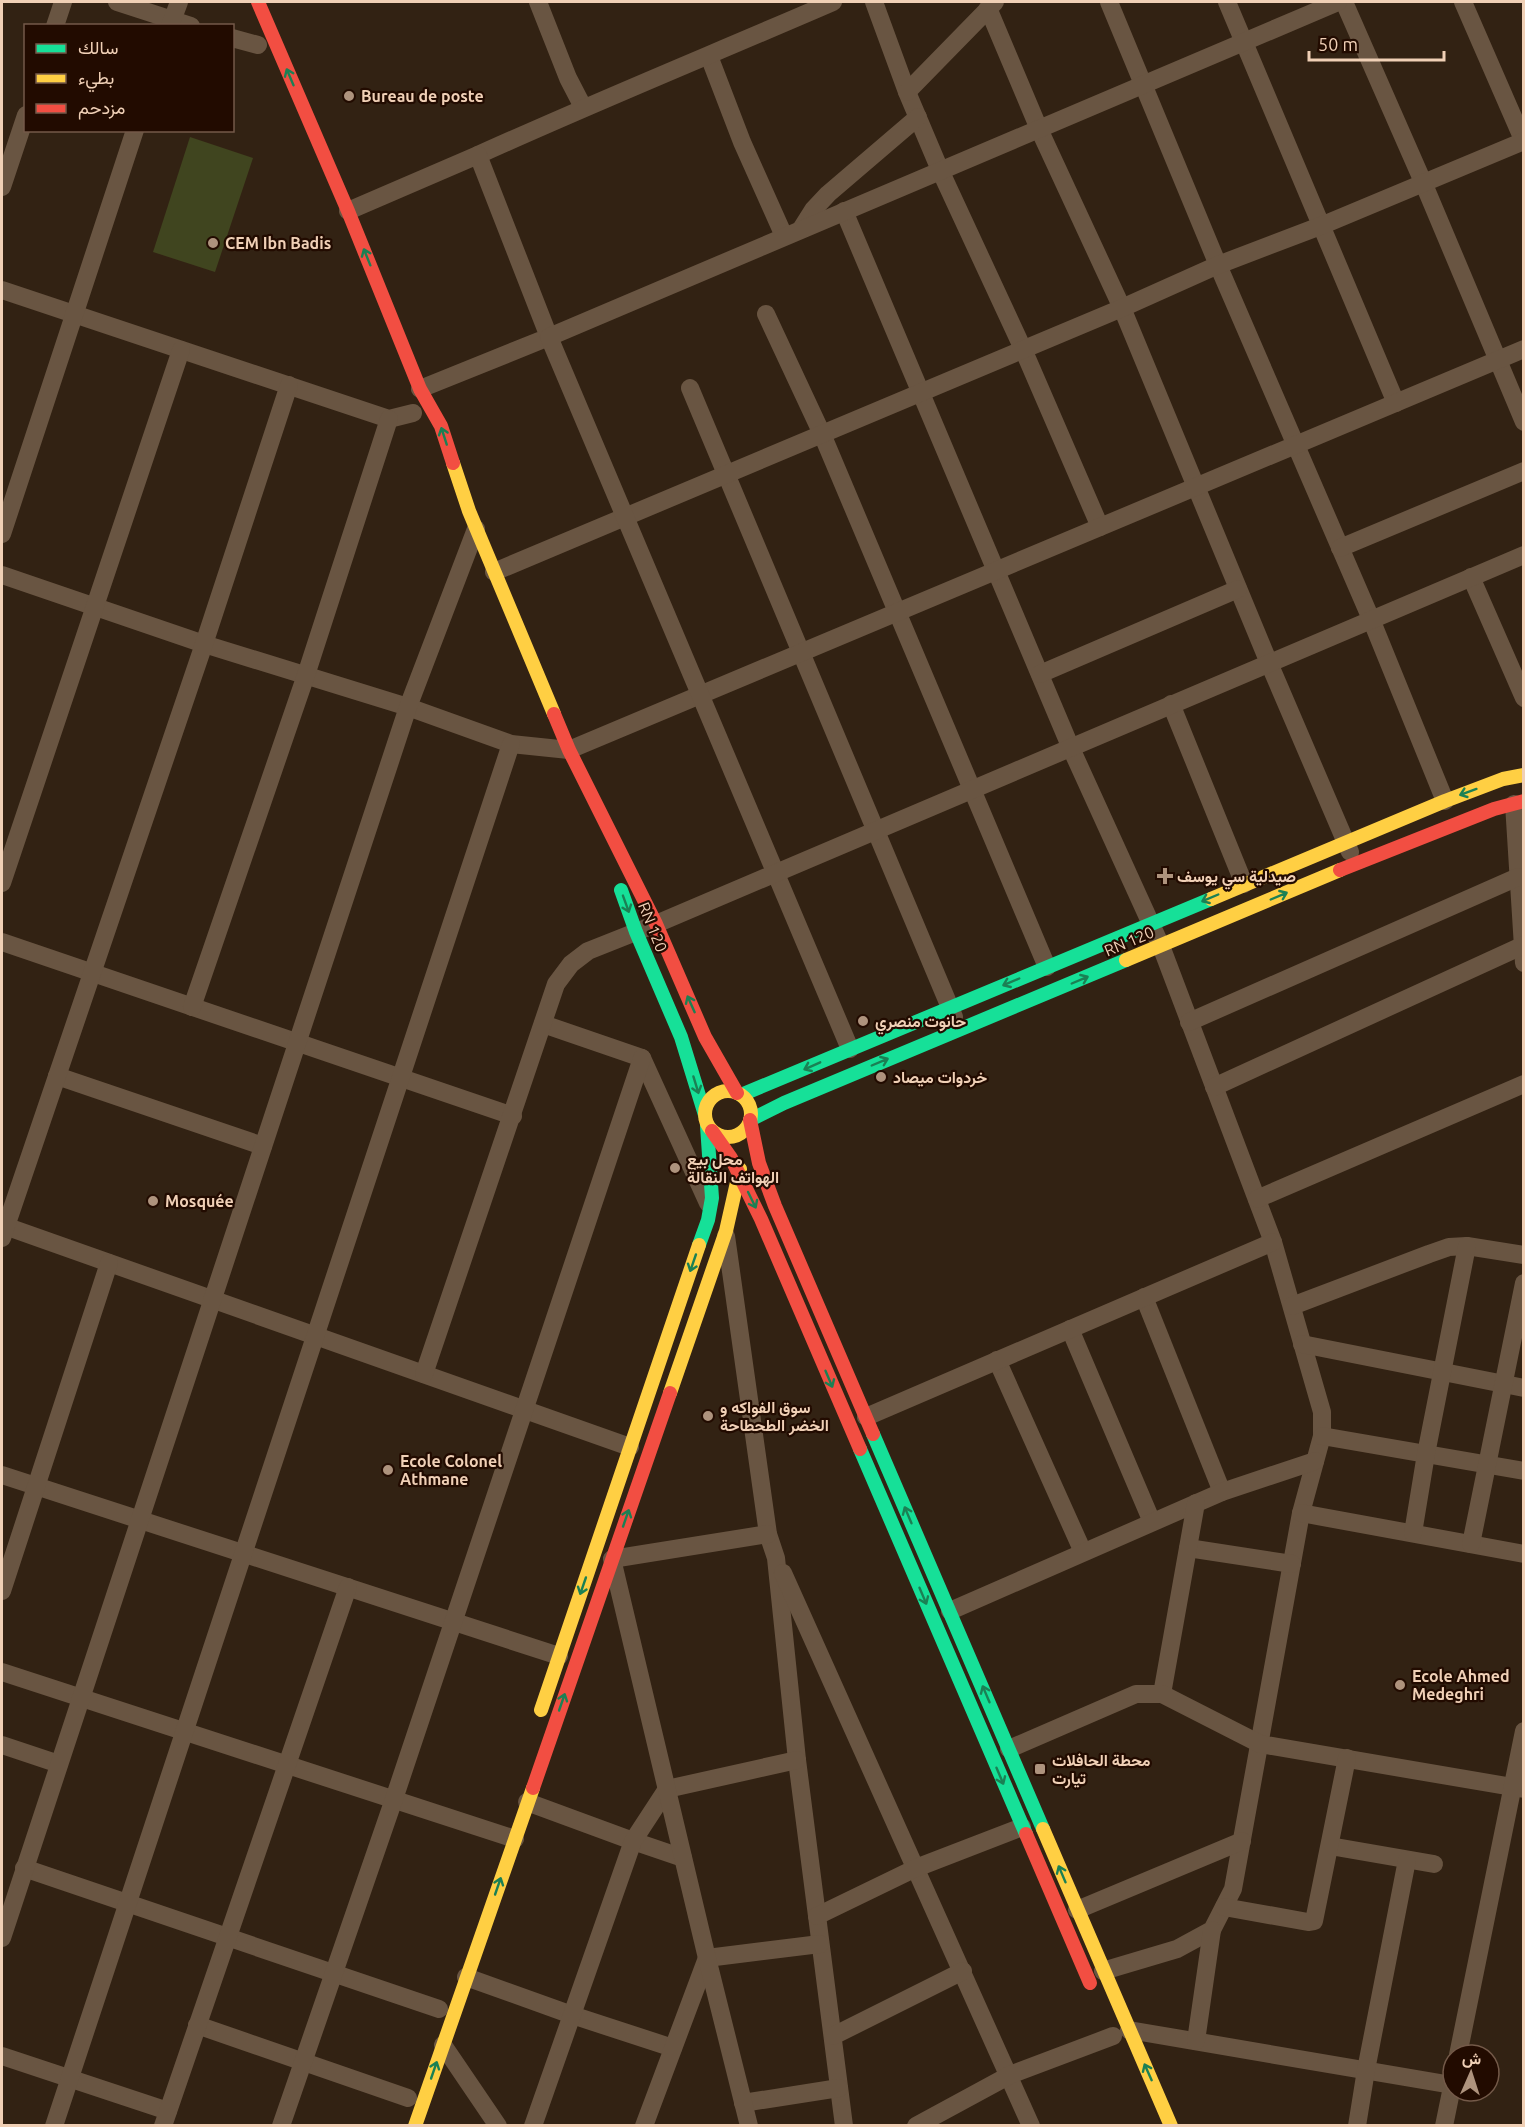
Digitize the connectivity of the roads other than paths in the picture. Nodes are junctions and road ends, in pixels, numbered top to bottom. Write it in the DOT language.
graph roads {
  1 [pos="63,2"];
  2 [pos="117,2"];
  3 [pos="178,2"];
  4 [pos="258,2"];
  5 [pos="538,2"];
  6 [pos="833,2"];
  7 [pos="874,2"];
  8 [pos="1109,2"];
  9 [pos="1227,2"];
  10 [pos="1338,2"];
  11 [pos="1344,2"];
  12 [pos="1464,2"];
  13 [pos="992,5"];
  14 [pos="171,23"];
  15 [pos="249,23"];
  16 [pos="56,24"];
  17 [pos="234,39"];
  18 [pos="1243,41"];
  19 [pos="260,51"];
  20 [pos="709,56"];
  21 [pos="1143,84"];
  22 [pos="907,92"];
  23 [pos="583,107"];
  24 [pos="918,117"];
  25 [pos="24,121"];
  26 [pos="1040,129"];
  27 [pos="134,132"];
  28 [pos="1523,141"];
  29 [pos="478,155"];
  30 [pos="940,170"];
  31 [pos="1423,182"];
  32 [pos="2,187"];
  33 [pos="348,211"];
  34 [pos="844,211"];
  35 [pos="1323,225"];
  36 [pos="801,229"];
  37 [pos="784,236"];
  38 [pos="1218,265"];
  39 [pos="2,290"];
  40 [pos="1122,308"];
  41 [pos="75,314"];
  42 [pos="766,314"];
  43 [pos="549,337"];
  44 [pos="181,350"];
  45 [pos="1023,350"];
  46 [pos="1524,350"];
  47 [pos="1497,361"];
  48 [pos="289,385"];
  49 [pos="690,388"];
  50 [pos="922,392"];
  51 [pos="1396,403"];
  52 [pos="415,406"];
  53 [pos="389,419"];
  54 [pos="1524,422"];
  55 [pos="822,434"];
  56 [pos="1296,445"];
  57 [pos="435,452"];
  58 [pos="1524,471"];
  59 [pos="727,474"];
  60 [pos="1196,487"];
  61 [pos="469,511"];
  62 [pos="626,517"];
  63 [pos="1100,527"];
  64 [pos="476,529"];
  65 [pos="2,534"];
  66 [pos="1340,548"];
  67 [pos="1524,555"];
  68 [pos="997,571"];
  69 [pos="494,572"];
  70 [pos="2,575"];
  71 [pos="1471,577"];
  72 [pos="1238,589"];
  73 [pos="93,606"];
  74 [pos="899,612"];
  75 [pos="1371,620"];
  76 [pos="204,644"];
  77 [pos="801,654"];
  78 [pos="1269,663"];
  79 [pos="1040,674"];
  80 [pos="306,675"];
  81 [pos="701,695"];
  82 [pos="1524,698"];
  83 [pos="1171,704"];
  84 [pos="408,707"];
  85 [pos="511,744"];
  86 [pos="1070,746"];
  87 [pos="570,750"];
  88 [pos="1524,770"];
  89 [pos="1524,775"];
  90 [pos="1503,779"];
  91 [pos="973,788"];
  92 [pos="1445,801"];
  93 [pos="1519,803"];
  94 [pos="875,830"];
  95 [pos="1346,841"];
  96 [pos="1355,864"];
  97 [pos="776,873"];
  98 [pos="1518,877"];
  99 [pos="2,883"];
  100 [pos="1244,884"];
  101 [pos="1150,923"];
  102 [pos="656,924"];
  103 [pos="636,932"];
  104 [pos="2,942"];
  105 [pos="1161,946"];
  106 [pos="1523,951"];
  107 [pos="1047,967"];
  108 [pos="92,973"];
  109 [pos="192,1007"];
  110 [pos="950,1007"];
  111 [pos="1190,1022"];
  112 [pos="543,1024"];
  113 [pos="960,1029"];
  114 [pos="297,1043"];
  115 [pos="850,1049"];
  116 [pos="642,1058"];
  117 [pos="57,1076"];
  118 [pos="400,1079"];
  119 [pos="1524,1084"];
  120 [pos="1215,1088"];
  121 [pos="739,1094"];
  122 [pos="513,1116"];
  123 [pos="708,1123"];
  124 [pos="749,1123"];
  125 [pos="263,1146"];
  126 [pos="739,1174"];
  127 [pos="1257,1198"];
  128 [pos="710,1208"];
  129 [pos="3,1230"];
  130 [pos="726,1231"];
  131 [pos="1273,1242"];
  132 [pos="1467,1246"];
  133 [pos="1524,1255"];
  134 [pos="109,1263"];
  135 [pos="1524,1283"];
  136 [pos="1144,1297"];
  137 [pos="212,1300"];
  138 [pos="1292,1306"];
  139 [pos="1070,1329"];
  140 [pos="315,1336"];
  141 [pos="1302,1344"];
  142 [pos="997,1360"];
  143 [pos="1442,1372"];
  144 [pos="424,1374"];
  145 [pos="1503,1384"];
  146 [pos="1524,1388"];
  147 [pos="523,1409"];
  148 [pos="866,1417"];
  149 [pos="1322,1436"];
  150 [pos="630,1447"];
  151 [pos="1426,1454"];
  152 [pos="1315,1461"];
  153 [pos="1487,1464"];
  154 [pos="1524,1471"];
  155 [pos="2,1474"];
  156 [pos="36,1485"];
  157 [pos="1222,1491"];
  158 [pos="1196,1503"];
  159 [pos="1301,1513"];
  160 [pos="139,1519"];
  161 [pos="1152,1522"];
  162 [pos="1413,1533"];
  163 [pos="768,1534"];
  164 [pos="1471,1544"];
  165 [pos="1188,1548"];
  166 [pos="244,1552"];
  167 [pos="1083,1552"];
  168 [pos="1524,1554"];
  169 [pos="776,1557"];
  170 [pos="612,1559"];
  171 [pos="1292,1564"];
  172 [pos="348,1587"];
  173 [pos="2,1591"];
  174 [pos="950,1611"];
  175 [pos="453,1621"];
  176 [pos="559,1656"];
  177 [pos="2,1672"];
  178 [pos="1162,1694"];
  179 [pos="80,1698"];
  180 [pos="536,1722"];
  181 [pos="1524,1731"];
  182 [pos="185,1732"];
  183 [pos="1260,1744"];
  184 [pos="2,1745"];
  185 [pos="1009,1749"];
  186 [pos="1347,1758"];
  187 [pos="797,1760"];
  188 [pos="58,1764"];
  189 [pos="287,1765"];
  190 [pos="1518,1787"];
  191 [pos="667,1790"];
  192 [pos="394,1799"];
  193 [pos="527,1802"];
  194 [pos="1022,1827"];
  195 [pos="502,1835"];
  196 [pos="1242,1840"];
  197 [pos="633,1842"];
  198 [pos="1330,1846"];
  199 [pos="683,1858"];
  200 [pos="1407,1860"];
  201 [pos="1434,1864"];
  202 [pos="24,1868"];
  203 [pos="916,1868"];
  204 [pos="128,1903"];
  205 [pos="1224,1908"];
  206 [pos="1077,1910"];
  207 [pos="817,1916"];
  208 [pos="1212,1930"];
  209 [pos="228,1937"];
  210 [pos="2,1938"];
  211 [pos="820,1944"];
  212 [pos="707,1958"];
  213 [pos="963,1971"];
  214 [pos="1103,1971"];
  215 [pos="334,1973"];
  216 [pos="466,1977"];
  217 [pos="1094,1992"];
  218 [pos="439,2009"];
  219 [pos="572,2015"];
  220 [pos="197,2025"];
  221 [pos="1117,2034"];
  222 [pos="833,2036"];
  223 [pos="1196,2041"];
  224 [pos="1461,2043"];
  225 [pos="443,2045"];
  226 [pos="673,2048"];
  227 [pos="2,2056"];
  228 [pos="303,2062"];
  229 [pos="1366,2070"];
  230 [pos="1010,2075"];
  231 [pos="69,2079"];
  232 [pos="1441,2081"];
  233 [pos="839,2088"];
  234 [pos="409,2097"];
  235 [pos="743,2103"];
  236 [pos="1449,2103"];
  237 [pos="165,2118"];
  238 [pos="54,2126"];
  239 [pos="281,2126"];
  240 [pos="415,2126"];
  241 [pos="498,2126"];
  242 [pos="533,2126"];
  243 [pos="644,2126"];
  244 [pos="749,2126"];
  245 [pos="844,2126"];
  246 [pos="916,2126"];
  247 [pos="1031,2126"];
  248 [pos="1171,2126"];
  249 [pos="1357,2126"];
  250 [pos="1444,2126"];
  1 -- 16 [label="street"];
  2 -- 14 [label="street"];
  3 -- 14 [label="street"];
  33 -- 4 [label="main road, RN 120, one-way"];
  5 -- 23 [label="street"];
  6 -- 20 [label="street"];
  7 -- 22 [label="street"];
  8 -- 21 [label="street"];
  9 -- 18 [label="street"];
  10 -- 18 [label="street"];
  11 -- 31 [label="street"];
  12 -- 28 [label="street"];
  13 -- 22 [label="street"];
  13 -- 26 [label="street"];
  15 -- 19 [label="main road"];
  17 -- 19 [label="street"];
  18 -- 21 [label="street"];
  18 -- 35 [label="street"];
  20 -- 23 [label="street"];
  20 -- 37 [label="street"];
  21 -- 26 [label="street"];
  21 -- 38 [label="street"];
  22 -- 24 [label="street"];
  23 -- 29 [label="street"];
  24 -- 30 [label="street"];
  24 -- 36 [label="street"];
  25 -- 32 [label="street"];
  26 -- 30 [label="street"];
  26 -- 40 [label="street"];
  27 -- 41 [label="street"];
  28 -- 31 [label="street"];
  29 -- 33 [label="street"];
  29 -- 43 [label="street"];
  30 -- 34 [label="street"];
  30 -- 45 [label="street"];
  31 -- 35 [label="street"];
  31 -- 47 [label="street"];
  52 -- 33 [label="main road, RN 120, one-way"];
  34 -- 36 [label="street"];
  34 -- 50 [label="street"];
  35 -- 38 [label="street"];
  35 -- 51 [label="street"];
  36 -- 37 [label="street"];
  37 -- 43 [label="street"];
  38 -- 40 [label="street"];
  38 -- 56 [label="street"];
  39 -- 41 [label="street"];
  40 -- 45 [label="street"];
  40 -- 60 [label="street"];
  41 -- 44 [label="street"];
  41 -- 65 [label="street"];
  42 -- 55 [label="street"];
  43 -- 52 [label="street"];
  43 -- 62 [label="street"];
  44 -- 48 [label="street"];
  44 -- 73 [label="street"];
  45 -- 50 [label="street"];
  45 -- 63 [label="street"];
  46 -- 47 [label="street"];
  47 -- 51 [label="street"];
  47 -- 54 [label="street"];
  48 -- 53 [label="street"];
  48 -- 76 [label="street"];
  49 -- 59 [label="street"];
  50 -- 55 [label="street"];
  50 -- 68 [label="street"];
  51 -- 56 [label="street"];
  52 -- 53 [label="street"];
  61 -- 52 [label="main road, RN 120, one-way"];
  53 -- 80 [label="street"];
  55 -- 59 [label="street"];
  55 -- 74 [label="street"];
  56 -- 60 [label="street"];
  56 -- 66 [label="street"];
  57 -- 61 [label="main road"];
  58 -- 66 [label="street"];
  59 -- 62 [label="street"];
  59 -- 77 [label="street"];
  60 -- 63 [label="street"];
  60 -- 72 [label="street"];
  61 -- 64 [label="main road, RN 120"];
  62 -- 69 [label="street"];
  62 -- 81 [label="street"];
  63 -- 68 [label="street"];
  64 -- 69 [label="main road, RN 120"];
  64 -- 84 [label="street"];
  66 -- 75 [label="street"];
  67 -- 71 [label="street"];
  68 -- 74 [label="street"];
  68 -- 79 [label="street"];
  69 -- 87 [label="main road, RN 120"];
  70 -- 73 [label="street"];
  71 -- 75 [label="street"];
  71 -- 82 [label="street"];
  72 -- 78 [label="street"];
  72 -- 79 [label="street"];
  73 -- 76 [label="street"];
  73 -- 99 [label="street"];
  74 -- 77 [label="street"];
  74 -- 91 [label="street"];
  75 -- 78 [label="street"];
  75 -- 92 [label="street"];
  76 -- 80 [label="street"];
  76 -- 108 [label="street"];
  77 -- 81 [label="street"];
  77 -- 94 [label="street"];
  78 -- 83 [label="street"];
  78 -- 95 [label="street"];
  79 -- 86 [label="street"];
  80 -- 84 [label="street"];
  80 -- 109 [label="street"];
  81 -- 87 [label="street"];
  81 -- 97 [label="street"];
  83 -- 86 [label="street"];
  83 -- 100 [label="street"];
  84 -- 85 [label="street"];
  84 -- 114 [label="street"];
  85 -- 87 [label="street"];
  85 -- 118 [label="street"];
  86 -- 91 [label="street"];
  86 -- 101 [label="street"];
  87 -- 102 [label="main road, RN 120"];
  87 -- 103 [label="main road, RN 120, one-way"];
  88 -- 90 [label="street"];
  89 -- 90 [label="main road, RN 120"];
  90 -- 92 [label="main road, RN 120, one-way"];
  91 -- 94 [label="street"];
  91 -- 107 [label="street"];
  92 -- 95 [label="main road, RN 120"];
  93 -- 96 [label="main road, RN 120"];
  93 -- 98 [label="street"];
  94 -- 97 [label="street"];
  94 -- 110 [label="street"];
  95 -- 96 [label="street"];
  95 -- 100 [label="main road, RN 120"];
  105 -- 96 [label="main road, RN 120, one-way"];
  97 -- 102 [label="street"];
  97 -- 115 [label="street"];
  98 -- 106 [label="street"];
  98 -- 111 [label="street"];
  100 -- 101 [label="main road, RN 120, one-way"];
  101 -- 105 [label="street"];
  101 -- 107 [label="main road, RN 120"];
  102 -- 103 [label="street"];
  121 -- 102 [label="main road, RN 120, one-way"];
  103 -- 112 [label="street"];
  103 -- 123 [label="main road, RN 120, one-way"];
  104 -- 108 [label="street"];
  105 -- 111 [label="street"];
  113 -- 105 [label="main road, RN 120, one-way"];
  106 -- 120 [label="street"];
  107 -- 110 [label="main road, RN 120, one-way"];
  108 -- 109 [label="street"];
  108 -- 117 [label="street"];
  109 -- 114 [label="street"];
  110 -- 113 [label="street"];
  110 -- 115 [label="main road, RN 120"];
  111 -- 120 [label="street"];
  112 -- 116 [label="street"];
  112 -- 122 [label="street"];
  124 -- 113 [label="main road, RN 120, one-way"];
  114 -- 118 [label="street"];
  114 -- 125 [label="street"];
  115 -- 121 [label="main road, RN 120, one-way"];
  116 -- 128 [label="street"];
  116 -- 147 [label="street"];
  117 -- 125 [label="street"];
  117 -- 129 [label="street"];
  118 -- 122 [label="street"];
  118 -- 140 [label="street"];
  119 -- 127 [label="street"];
  120 -- 127 [label="street"];
  121 -- 123 [label="main road"];
  121 -- 124 [label="main road"];
  122 -- 144 [label="street"];
  123 -- 124 [label="main road"];
  123 -- 126 [label="main road"];
  123 -- 128 [label="main road"];
  124 -- 126 [label="main road"];
  124 -- 148 [label="main road"];
  125 -- 137 [label="street"];
  126 -- 130 [label="main road"];
  126 -- 194 [label="main road, one-way"];
  127 -- 131 [label="street"];
  128 -- 150 [label="main road, one-way"];
  129 -- 134 [label="street"];
  130 -- 163 [label="street"];
  170 -- 130 [label="main road, one-way"];
  131 -- 136 [label="street"];
  131 -- 138 [label="street"];
  132 -- 133 [label="street"];
  132 -- 138 [label="street"];
  132 -- 143 [label="street"];
  134 -- 137 [label="street"];
  134 -- 156 [label="street"];
  135 -- 145 [label="street"];
  136 -- 139 [label="street"];
  136 -- 157 [label="street"];
  137 -- 140 [label="street"];
  137 -- 160 [label="street"];
  138 -- 141 [label="street"];
  139 -- 142 [label="street"];
  139 -- 161 [label="street"];
  140 -- 144 [label="street"];
  140 -- 166 [label="street"];
  141 -- 143 [label="street"];
  141 -- 149 [label="street"];
  142 -- 148 [label="street"];
  142 -- 167 [label="street"];
  143 -- 145 [label="street"];
  143 -- 151 [label="street"];
  144 -- 147 [label="street"];
  145 -- 146 [label="street"];
  145 -- 153 [label="street"];
  147 -- 150 [label="street"];
  147 -- 175 [label="street"];
  174 -- 148 [label="main road, one-way"];
  149 -- 151 [label="street"];
  149 -- 152 [label="street"];
  150 -- 176 [label="main road, one-way"];
  151 -- 153 [label="street"];
  151 -- 162 [label="street"];
  152 -- 157 [label="street"];
  152 -- 159 [label="street"];
  153 -- 154 [label="street"];
  153 -- 164 [label="street"];
  155 -- 156 [label="street"];
  156 -- 160 [label="street"];
  156 -- 173 [label="street"];
  157 -- 158 [label="street"];
  158 -- 161 [label="street"];
  158 -- 165 [label="street"];
  159 -- 162 [label="street"];
  159 -- 171 [label="street"];
  160 -- 166 [label="street"];
  160 -- 179 [label="street"];
  161 -- 167 [label="street"];
  162 -- 164 [label="street"];
  163 -- 169 [label="street"];
  163 -- 170 [label="street"];
  164 -- 168 [label="street"];
  165 -- 171 [label="street"];
  165 -- 178 [label="street"];
  166 -- 172 [label="street"];
  166 -- 182 [label="street"];
  167 -- 174 [label="street"];
  169 -- 187 [label="street"];
  169 -- 203 [label="street"];
  170 -- 191 [label="street"];
  193 -- 170 [label="main road, one-way"];
  171 -- 183 [label="street"];
  172 -- 175 [label="street"];
  172 -- 189 [label="street"];
  185 -- 174 [label="main road, one-way"];
  175 -- 176 [label="street"];
  175 -- 192 [label="street"];
  176 -- 180 [label="main road"];
  177 -- 179 [label="street"];
  178 -- 183 [label="street"];
  178 -- 185 [label="street"];
  179 -- 182 [label="street"];
  179 -- 188 [label="street"];
  181 -- 190 [label="street"];
  182 -- 189 [label="street"];
  182 -- 204 [label="street"];
  183 -- 186 [label="street"];
  183 -- 196 [label="street"];
  184 -- 188 [label="street"];
  206 -- 185 [label="main road, one-way"];
  186 -- 190 [label="street"];
  186 -- 198 [label="street"];
  187 -- 191 [label="street"];
  187 -- 207 [label="street"];
  188 -- 202 [label="street"];
  189 -- 192 [label="street"];
  189 -- 209 [label="street"];
  190 -- 224 [label="street"];
  191 -- 197 [label="street"];
  191 -- 199 [label="street"];
  192 -- 195 [label="street"];
  192 -- 215 [label="street"];
  193 -- 195 [label="main road"];
  193 -- 197 [label="street"];
  194 -- 203 [label="street"];
  194 -- 217 [label="main road"];
  216 -- 195 [label="main road, one-way"];
  196 -- 205 [label="street"];
  196 -- 206 [label="street"];
  197 -- 199 [label="street"];
  197 -- 219 [label="street"];
  198 -- 200 [label="street"];
  198 -- 205 [label="street"];
  199 -- 212 [label="street"];
  200 -- 201 [label="street"];
  200 -- 229 [label="street"];
  202 -- 204 [label="street"];
  202 -- 210 [label="street"];
  203 -- 207 [label="street"];
  203 -- 213 [label="street"];
  204 -- 209 [label="street"];
  204 -- 231 [label="street"];
  205 -- 208 [label="street"];
  206 -- 214 [label="main road"];
  207 -- 211 [label="street"];
  208 -- 214 [label="street"];
  208 -- 223 [label="street"];
  209 -- 215 [label="street"];
  209 -- 220 [label="street"];
  211 -- 212 [label="street"];
  211 -- 222 [label="street"];
  212 -- 226 [label="street"];
  212 -- 235 [label="street"];
  213 -- 222 [label="street"];
  213 -- 230 [label="street"];
  214 -- 221 [label="main road"];
  215 -- 218 [label="street"];
  215 -- 228 [label="street"];
  216 -- 219 [label="street"];
  216 -- 225 [label="main road"];
  219 -- 226 [label="street"];
  219 -- 242 [label="street"];
  220 -- 228 [label="street"];
  220 -- 237 [label="street"];
  221 -- 223 [label="street"];
  221 -- 230 [label="street"];
  248 -- 221 [label="main road, one-way"];
  222 -- 233 [label="street"];
  223 -- 229 [label="street"];
  240 -- 225 [label="main road, one-way"];
  225 -- 241 [label="street"];
  226 -- 243 [label="street"];
  227 -- 231 [label="street"];
  228 -- 234 [label="street"];
  228 -- 239 [label="street"];
  229 -- 232 [label="street"];
  229 -- 249 [label="street"];
  230 -- 246 [label="street"];
  230 -- 247 [label="street"];
  231 -- 237 [label="street"];
  231 -- 238 [label="street"];
  233 -- 235 [label="street"];
  233 -- 245 [label="street"];
  235 -- 244 [label="street"];
  236 -- 250 [label="street"];
}
